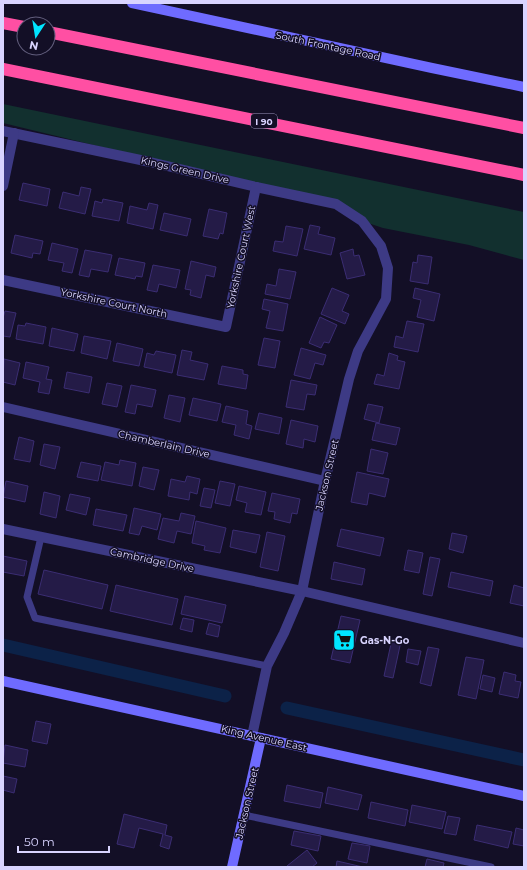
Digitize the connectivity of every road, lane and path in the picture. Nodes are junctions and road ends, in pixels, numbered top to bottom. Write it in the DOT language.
graph roads {
  1 [pos="132,3"];
  2 [pos="3,23"];
  3 [pos="16,25"];
  4 [pos="56,34"];
  5 [pos="3,69"];
  6 [pos="524,87"];
  7 [pos="524,128"];
  8 [pos="3,131"];
  9 [pos="14,133"];
  10 [pos="524,175"];
  11 [pos="3,186"];
  12 [pos="256,187"];
  13 [pos="362,221"];
  14 [pos="3,280"];
  15 [pos="226,327"];
  16 [pos="3,407"];
  17 [pos="325,481"];
  18 [pos="3,529"];
  19 [pos="41,537"];
  20 [pos="302,591"];
  21 [pos="524,643"];
  22 [pos="267,666"];
  23 [pos="3,681"];
  24 [pos="257,737"];
  25 [pos="524,796"];
  26 [pos="244,815"];
  27 [pos="232,867"];
  28 [pos="491,867"];
  1 -- 6 [label="main road, South Frontage Road"];
  2 -- 3 [label="highway"];
  4 -- 7 [label="highway"];
  5 -- 10 [label="highway, I 90"];
  8 -- 9 [label="street, Kings Green Drive"];
  9 -- 11 [label="street"];
  9 -- 12 [label="street, Kings Green Drive"];
  12 -- 13 [label="street, Kings Green Drive"];
  12 -- 15 [label="street, Yorkshire Court West"];
  13 -- 17 [label="street, Jackson Street"];
  14 -- 15 [label="street, Yorkshire Court North"];
  16 -- 17 [label="street, Chamberlain Drive"];
  17 -- 20 [label="street, Jackson Street"];
  18 -- 19 [label="street, Cambridge Drive"];
  19 -- 20 [label="street, Cambridge Drive"];
  19 -- 22 [label="lane"];
  20 -- 21 [label="street, Cambridge Drive"];
  20 -- 22 [label="street, Jackson Street"];
  22 -- 24 [label="street, Jackson Street"];
  23 -- 24 [label="main road, King Avenue East"];
  24 -- 25 [label="main road, King Avenue East"];
  24 -- 26 [label="main road, Jackson Street"];
  26 -- 27 [label="main road, Jackson Street"];
  26 -- 28 [label="lane"];
}
